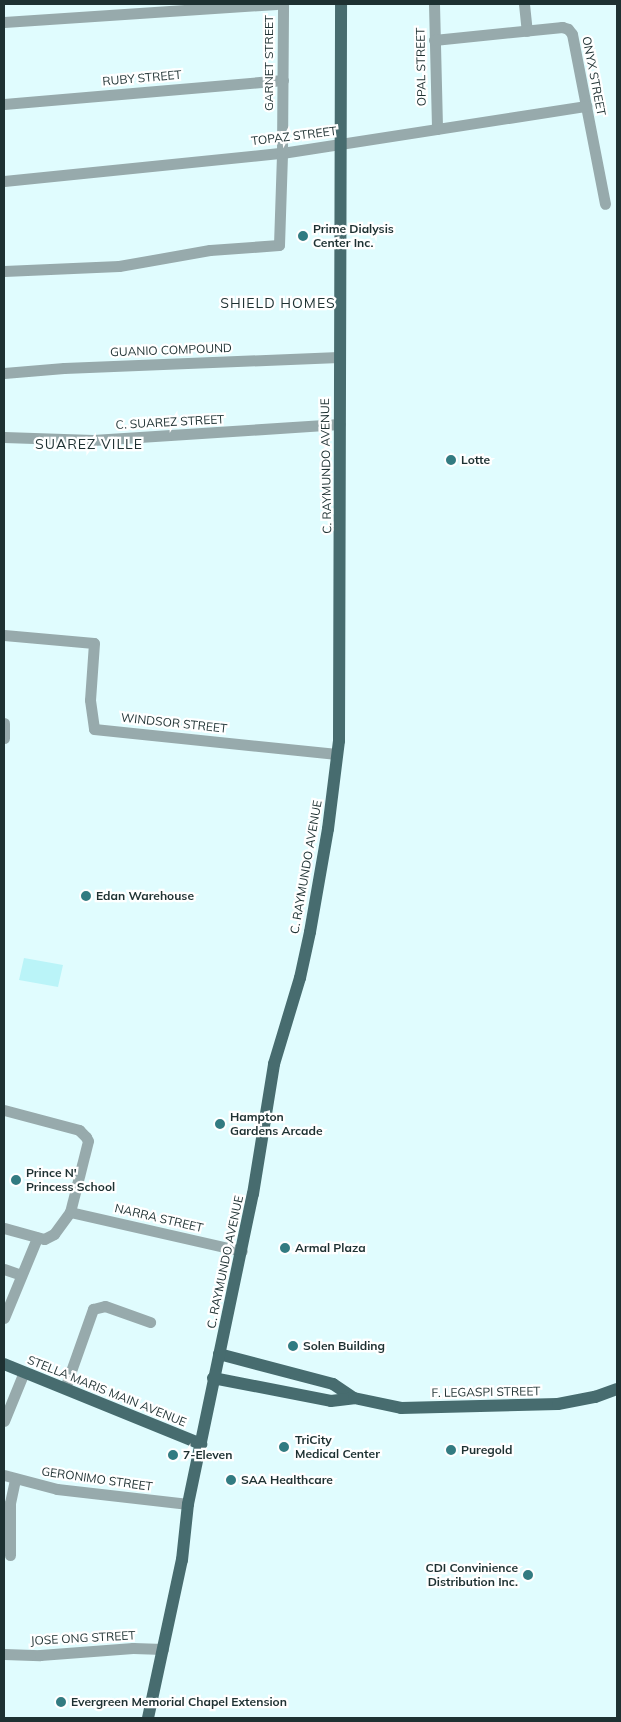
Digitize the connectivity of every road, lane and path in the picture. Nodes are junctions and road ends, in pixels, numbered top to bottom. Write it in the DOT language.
graph roads {
  1 [pos="276,4"];
  2 [pos="283,4"];
  3 [pos="341,4"];
  4 [pos="434,4"];
  5 [pos="524,4"];
  6 [pos="4,22"];
  7 [pos="527,31"];
  8 [pos="434,40"];
  9 [pos="283,80"];
  10 [pos="4,104"];
  11 [pos="586,106"];
  12 [pos="437,129"];
  13 [pos="340,144"];
  14 [pos="282,152"];
  15 [pos="4,181"];
  16 [pos="605,204"];
  17 [pos="4,271"];
  18 [pos="339,357"];
  19 [pos="4,373"];
  20 [pos="339,424"];
  21 [pos="4,437"];
  22 [pos="4,635"];
  23 [pos="4,723"];
  24 [pos="4,738"];
  25 [pos="337,754"];
  26 [pos="4,1110"];
  27 [pos="70,1212"];
  28 [pos="4,1228"];
  29 [pos="40,1238"];
  30 [pos="242,1251"];
  31 [pos="4,1269"];
  32 [pos="21,1274"];
  33 [pos="4,1318"];
  34 [pos="150,1322"];
  35 [pos="219,1354"];
  36 [pos="4,1364"];
  37 [pos="24,1372"];
  38 [pos="214,1378"];
  39 [pos="65,1388"];
  40 [pos="617,1390"];
  41 [pos="354,1398"];
  42 [pos="4,1421"];
  43 [pos="201,1444"];
  44 [pos="9,1477"];
  45 [pos="188,1504"];
  46 [pos="10,1555"];
  47 [pos="163,1649"];
  48 [pos="4,1654"];
  49 [pos="148,1718"];
  1 -- 6 [label="street"];
  2 -- 9 [label="street, GARNET STREET"];
  3 -- 13 [label="main road, C. RAYMUNDO AVENUE"];
  4 -- 8 [label="street, OPAL STREET"];
  5 -- 7 [label="street"];
  7 -- 8 [label="street, ONYX STREET"];
  7 -- 11 [label="street, ONYX STREET"];
  8 -- 12 [label="street, OPAL STREET"];
  9 -- 10 [label="street, RUBY STREET"];
  9 -- 14 [label="street, GARNET STREET"];
  11 -- 12 [label="street, TOPAZ STREET"];
  11 -- 16 [label="street, ONYX STREET"];
  12 -- 13 [label="street, TOPAZ STREET"];
  13 -- 14 [label="street, TOPAZ STREET"];
  13 -- 18 [label="main road, C. RAYMUNDO AVENUE"];
  14 -- 15 [label="street, TOPAZ STREET"];
  14 -- 17 [label="street, GARNET STREET"];
  18 -- 19 [label="street, GUANIO COMPOUND"];
  18 -- 20 [label="main road, C. RAYMUNDO AVENUE"];
  20 -- 21 [label="street, C. SUAREZ STREET"];
  20 -- 25 [label="main road, C. RAYMUNDO AVENUE"];
  22 -- 25 [label="street, WINDSOR STREET"];
  23 -- 24 [label="street"];
  25 -- 30 [label="main road, C. RAYMUNDO AVENUE"];
  26 -- 27 [label="street"];
  27 -- 29 [label="street"];
  27 -- 30 [label="street, NARRA STREET"];
  28 -- 29 [label="street"];
  29 -- 32 [label="street"];
  30 -- 35 [label="main road, C. RAYMUNDO AVENUE"];
  31 -- 32 [label="street"];
  32 -- 33 [label="street"];
  34 -- 39 [label="street"];
  35 -- 38 [label="main road, C. RAYMUNDO AVENUE"];
  35 -- 41 [label="main road, F. LEGASPI STREET"];
  36 -- 37 [label="main road, STELLA MARIS MAIN AVENUE"];
  37 -- 39 [label="main road, STELLA MARIS MAIN AVENUE"];
  37 -- 42 [label="street"];
  38 -- 41 [label="main road, F. LEGASPI STREET"];
  38 -- 43 [label="main road, C. RAYMUNDO AVENUE"];
  39 -- 43 [label="main road, STELLA MARIS MAIN AVENUE"];
  40 -- 41 [label="main road, F. LEGASPI STREET"];
  43 -- 45 [label="main road, C. RAYMUNDO AVENUE"];
  44 -- 45 [label="street, GERONIMO STREET"];
  44 -- 46 [label="street"];
  45 -- 47 [label="main road, C. RAYMUNDO AVENUE"];
  47 -- 48 [label="street, JOSE ONG STREET"];
  47 -- 49 [label="main road, C. RAYMUNDO AVENUE"];
}
